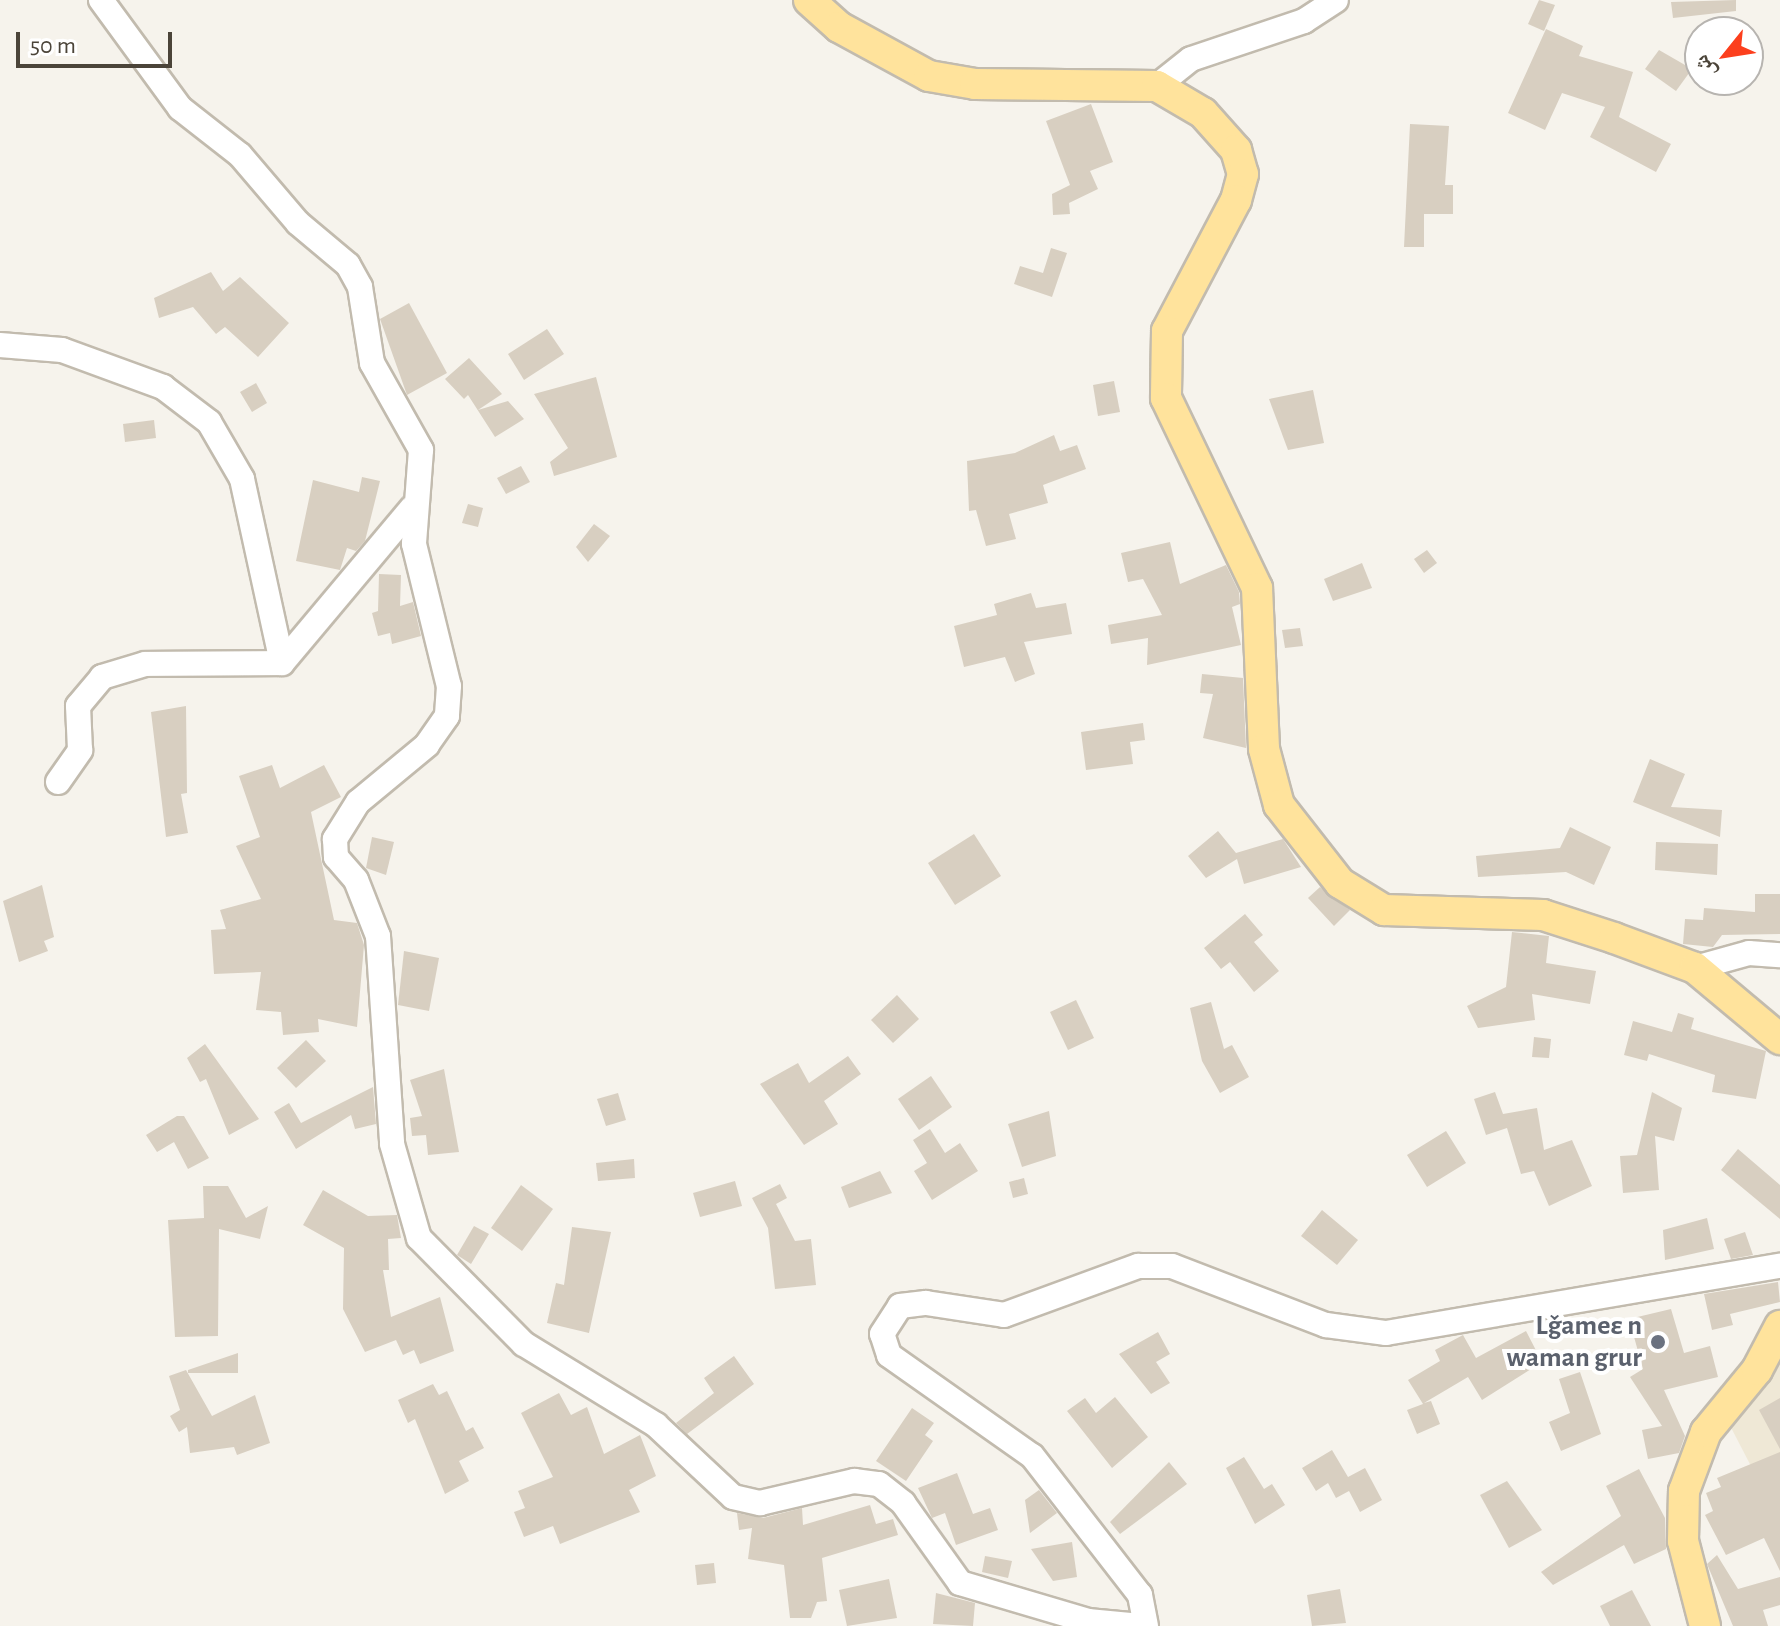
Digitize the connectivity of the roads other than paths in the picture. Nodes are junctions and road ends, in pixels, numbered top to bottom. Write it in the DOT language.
graph roads {
  1 [pos="101,0"];
  2 [pos="809,0"];
  3 [pos="1336,0"];
  4 [pos="1157,86"];
  5 [pos="0,345"];
  6 [pos="412,508"];
  7 [pos="282,663"];
  8 [pos="58,782"];
  9 [pos="1780,955"];
  10 [pos="1695,968"];
  11 [pos="1780,1039"];
  12 [pos="1780,1266"];
  13 [pos="1780,1326"];
  14 [pos="1144,1626"];
  15 [pos="1705,1626"];
  1 -- 6 [label="street"];
  2 -- 4 [label="main road"];
  3 -- 4 [label="street"];
  4 -- 10 [label="main road"];
  5 -- 7 [label="street"];
  6 -- 7 [label="street"];
  6 -- 14 [label="street"];
  7 -- 8 [label="street"];
  9 -- 10 [label="street"];
  10 -- 11 [label="main road"];
  12 -- 14 [label="street"];
  13 -- 15 [label="main road"];
}
